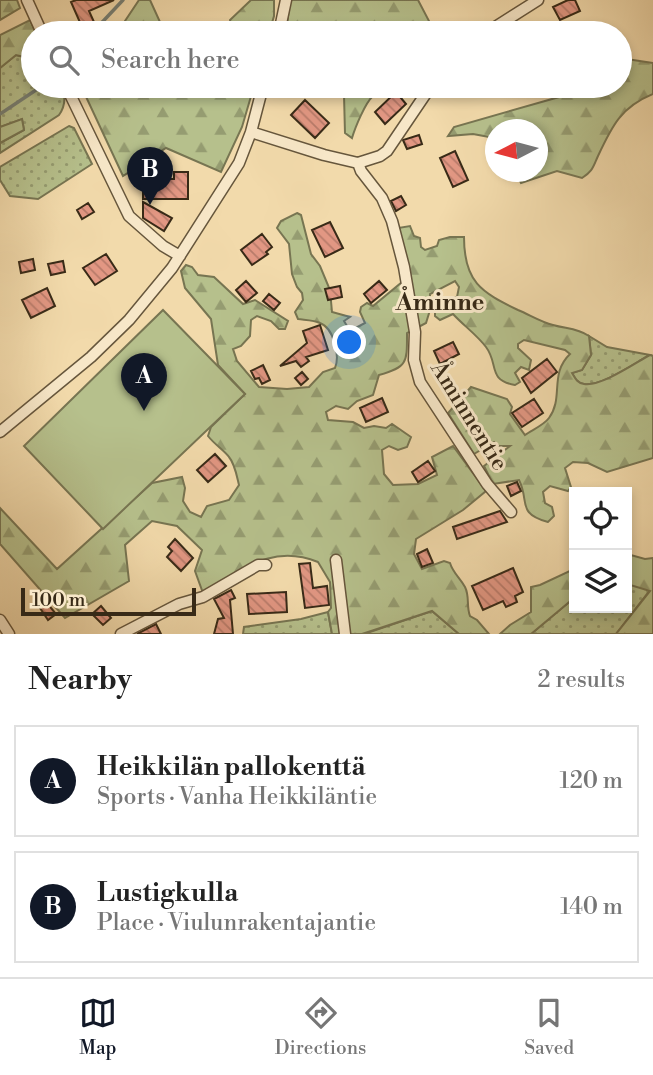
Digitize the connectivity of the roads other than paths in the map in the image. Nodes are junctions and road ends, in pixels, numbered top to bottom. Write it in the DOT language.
graph roads {
  1 [pos="27,0"];
  2 [pos="286,0"];
  3 [pos="538,0"];
  4 [pos="37,21"];
  5 [pos="282,21"];
  6 [pos="505,21"];
  7 [pos="72,98"];
  8 [pos="260,98"];
  9 [pos="423,98"];
  10 [pos="251,132"];
  11 [pos="358,163"];
  12 [pos="180,256"];
  13 [pos="0,432"];
  14 [pos="511,512"];
  15 [pos="336,560"];
  16 [pos="267,565"];
  17 [pos="0,620"];
  18 [pos="9,634"];
  19 [pos="121,634"];
  20 [pos="345,634"];
  1 -- 4 [label="street"];
  2 -- 5 [label="street"];
  3 -- 6 [label="street"];
  7 -- 12 [label="street"];
  8 -- 10 [label="street"];
  9 -- 11 [label="street"];
  10 -- 11 [label="street"];
  10 -- 12 [label="street"];
  11 -- 14 [label="street, Åminnentie"];
  12 -- 13 [label="street"];
  15 -- 20 [label="street"];
  16 -- 19 [label="street"];
  17 -- 18 [label="street"];
}
